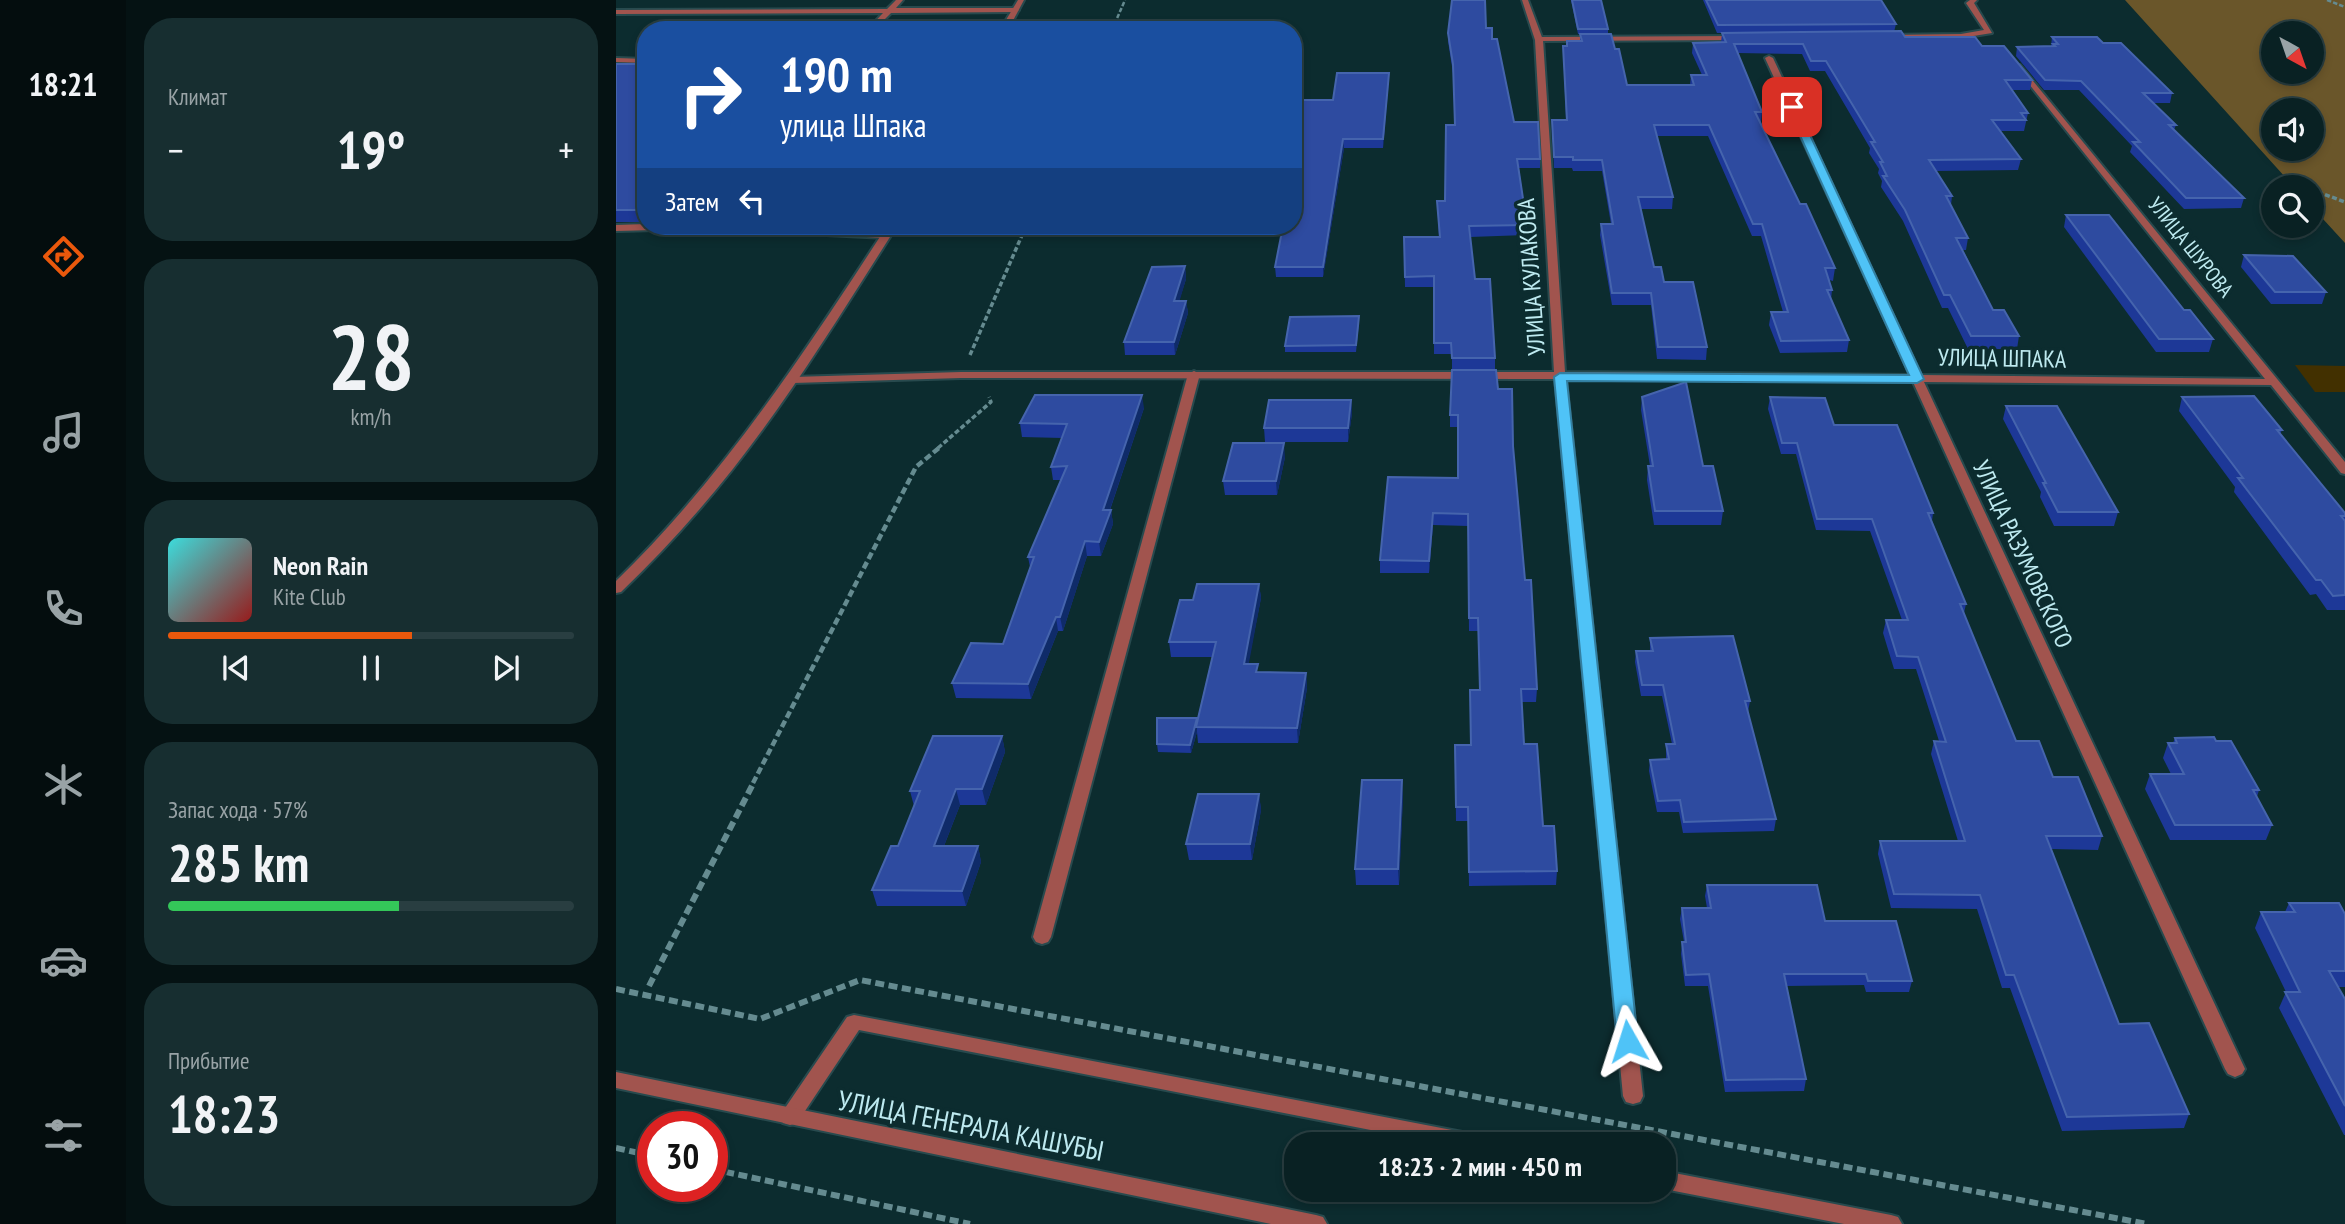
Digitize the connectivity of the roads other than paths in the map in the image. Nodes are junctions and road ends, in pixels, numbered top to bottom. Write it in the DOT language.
graph roads {
  1 [pos="900,0"];
  2 [pos="1021,0"];
  3 [pos="1525,0"];
  4 [pos="1972,2"];
  5 [pos="889,10"];
  6 [pos="1015,10"];
  7 [pos="616,12"];
  8 [pos="879,21"];
  9 [pos="1009,21"];
  10 [pos="1870,37"];
  11 [pos="1748,38"];
  12 [pos="1542,39"];
  13 [pos="1769,58"];
  14 [pos="616,60"];
  15 [pos="2015,60"];
  16 [pos="637,61"];
  17 [pos="637,227"];
  18 [pos="616,228"];
  19 [pos="886,235"];
  20 [pos="1194,374"];
  21 [pos="1560,377"];
  22 [pos="1917,379"];
  23 [pos="793,380"];
  24 [pos="2275,382"];
  25 [pos="2345,470"];
  26 [pos="616,589"];
  27 [pos="1042,937"];
  28 [pos="2235,1069"];
  29 [pos="616,1080"];
  30 [pos="1633,1096"];
  31 [pos="790,1117"];
  32 [pos="1421,1132"];
  33 [pos="1676,1182"];
  34 [pos="1316,1224"];
  35 [pos="1891,1224"];
  1 -- 5 [label="street"];
  2 -- 6 [label="street"];
  3 -- 21 [label="street, УЛИЦА КУЛАКОВА"];
  4 -- 10 [label="street"];
  5 -- 6 [label="street"];
  5 -- 7 [label="street"];
  5 -- 8 [label="street"];
  6 -- 9 [label="street"];
  11 -- 12 [label="street"];
  13 -- 22 [label="street, УЛИЦА РАЗУМОВСКОГО"];
  14 -- 16 [label="street"];
  15 -- 24 [label="street, УЛИЦА ШУРОВА"];
  17 -- 18 [label="street"];
  19 -- 23 [label="street"];
  20 -- 21 [label="street, УЛИЦА ШПАКА"];
  20 -- 23 [label="street, УЛИЦА ШПАКА"];
  20 -- 27 [label="street"];
  21 -- 22 [label="street, УЛИЦА ШПАКА"];
  21 -- 30 [label="street, УЛИЦА КУЛАКОВА"];
  22 -- 24 [label="street, УЛИЦА ШПАКА"];
  22 -- 28 [label="street, УЛИЦА РАЗУМОВСКОГО"];
  23 -- 26 [label="street"];
  24 -- 25 [label="street, УЛИЦА ШУРОВА"];
  29 -- 31 [label="street, УЛИЦА ГЕНЕРАЛА КАШУБЫ"];
  31 -- 32 [label="street"];
  31 -- 34 [label="street, УЛИЦА ГЕНЕРАЛА КАШУБЫ"];
  33 -- 35 [label="street"];
}
